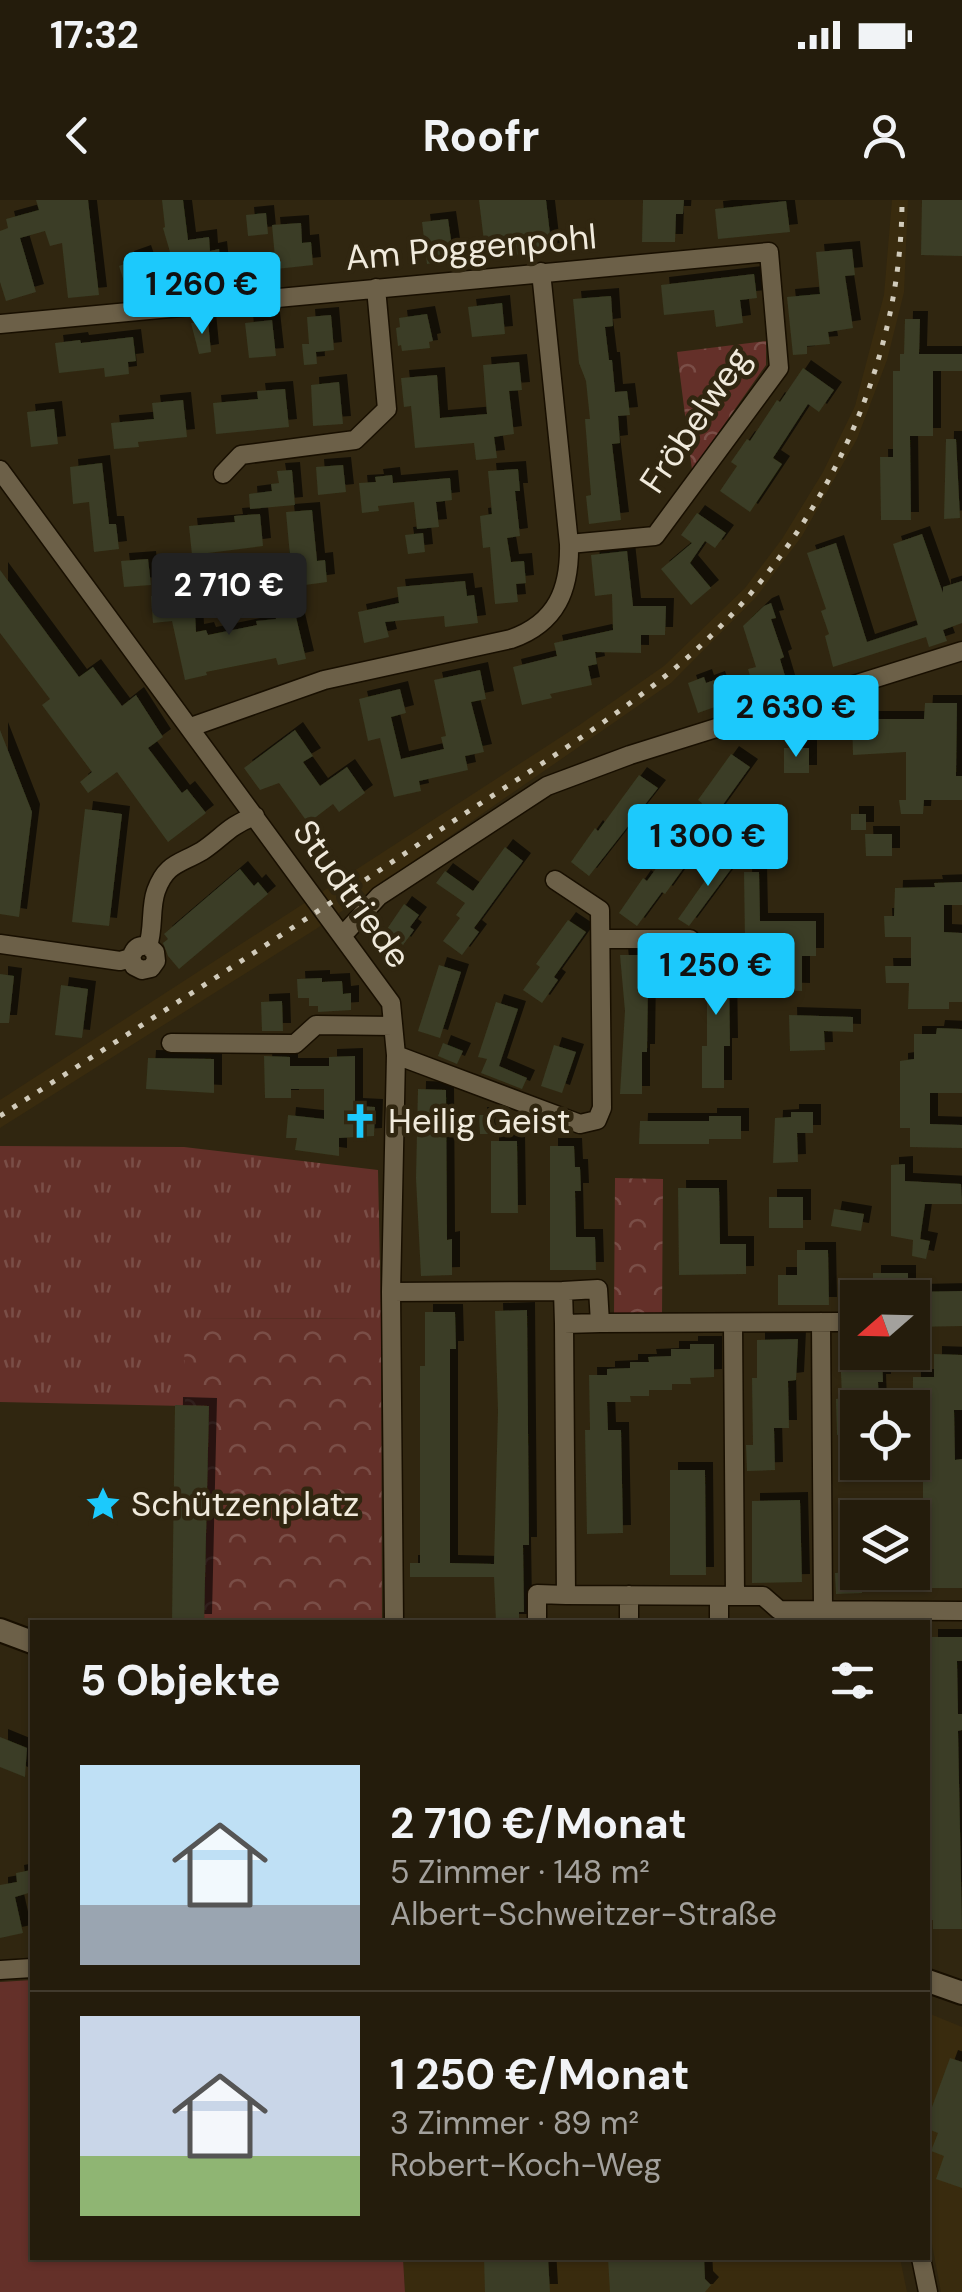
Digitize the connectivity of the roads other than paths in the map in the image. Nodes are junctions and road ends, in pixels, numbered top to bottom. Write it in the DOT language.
graph roads {
  1 [pos="770,252"];
  2 [pos="541,272"];
  3 [pos="376,288"];
  4 [pos="0,324"];
  5 [pos="0,470"];
  6 [pos="223,474"];
  7 [pos="570,544"];
  8 [pos="962,651"];
  9 [pos="191,728"];
  10 [pos="255,816"];
  11 [pos="554,880"];
  12 [pos="343,935"];
  13 [pos="601,938"];
  14 [pos="690,940"];
  15 [pos="0,944"];
  16 [pos="393,1026"];
  17 [pos="172,1043"];
  18 [pos="396,1055"];
  19 [pos="563,1291"];
  20 [pos="391,1292"];
  21 [pos="821,1322"];
  22 [pos="840,1322"];
  23 [pos="600,1323"];
  24 [pos="733,1323"];
  25 [pos="564,1324"];
  26 [pos="566,1595"];
  27 [pos="629,1595"];
  28 [pos="727,1596"];
  29 [pos="962,1611"];
  30 [pos="815,1614"];
  31 [pos="905,1617"];
  32 [pos="394,1620"];
  33 [pos="536,1620"];
  34 [pos="629,1620"];
  35 [pos="720,1620"];
  36 [pos="0,1630"];
  37 [pos="30,1641"];
  38 [pos="30,1968"];
  39 [pos="0,1970"];
  40 [pos="930,1981"];
  41 [pos="962,1993"];
  42 [pos="921,2260"];
  43 [pos="928,2292"];
  1 -- 2 [label="street, Am Poggenpohl"];
  1 -- 7 [label="street, Fröbelweg"];
  2 -- 3 [label="street, Am Poggenpohl"];
  2 -- 7 [label="street"];
  3 -- 4 [label="street, Am Poggenpohl"];
  3 -- 6 [label="street"];
  5 -- 9 [label="street, Studtriede"];
  7 -- 9 [label="street"];
  8 -- 12 [label="street"];
  9 -- 10 [label="street, Studtriede"];
  10 -- 12 [label="street, Studtriede"];
  10 -- 15 [label="street"];
  11 -- 13 [label="street"];
  12 -- 16 [label="street, Studtriede"];
  13 -- 14 [label="street"];
  13 -- 18 [label="street"];
  16 -- 17 [label="street"];
  16 -- 18 [label="street, Studtriede"];
  18 -- 20 [label="street, Studtriede"];
  19 -- 20 [label="street"];
  19 -- 23 [label="street"];
  19 -- 25 [label="street"];
  20 -- 32 [label="street, Studtriede"];
  21 -- 22 [label="street"];
  21 -- 24 [label="street"];
  21 -- 30 [label="street"];
  23 -- 24 [label="street"];
  23 -- 25 [label="street"];
  24 -- 28 [label="street"];
  25 -- 26 [label="street"];
  26 -- 27 [label="street"];
  26 -- 33 [label="street"];
  27 -- 28 [label="street"];
  27 -- 34 [label="street"];
  28 -- 30 [label="street"];
  28 -- 35 [label="street"];
  29 -- 31 [label="street"];
  30 -- 31 [label="street"];
  36 -- 37 [label="street"];
  38 -- 39 [label="street"];
  40 -- 41 [label="street"];
  42 -- 43 [label="street"];
}
